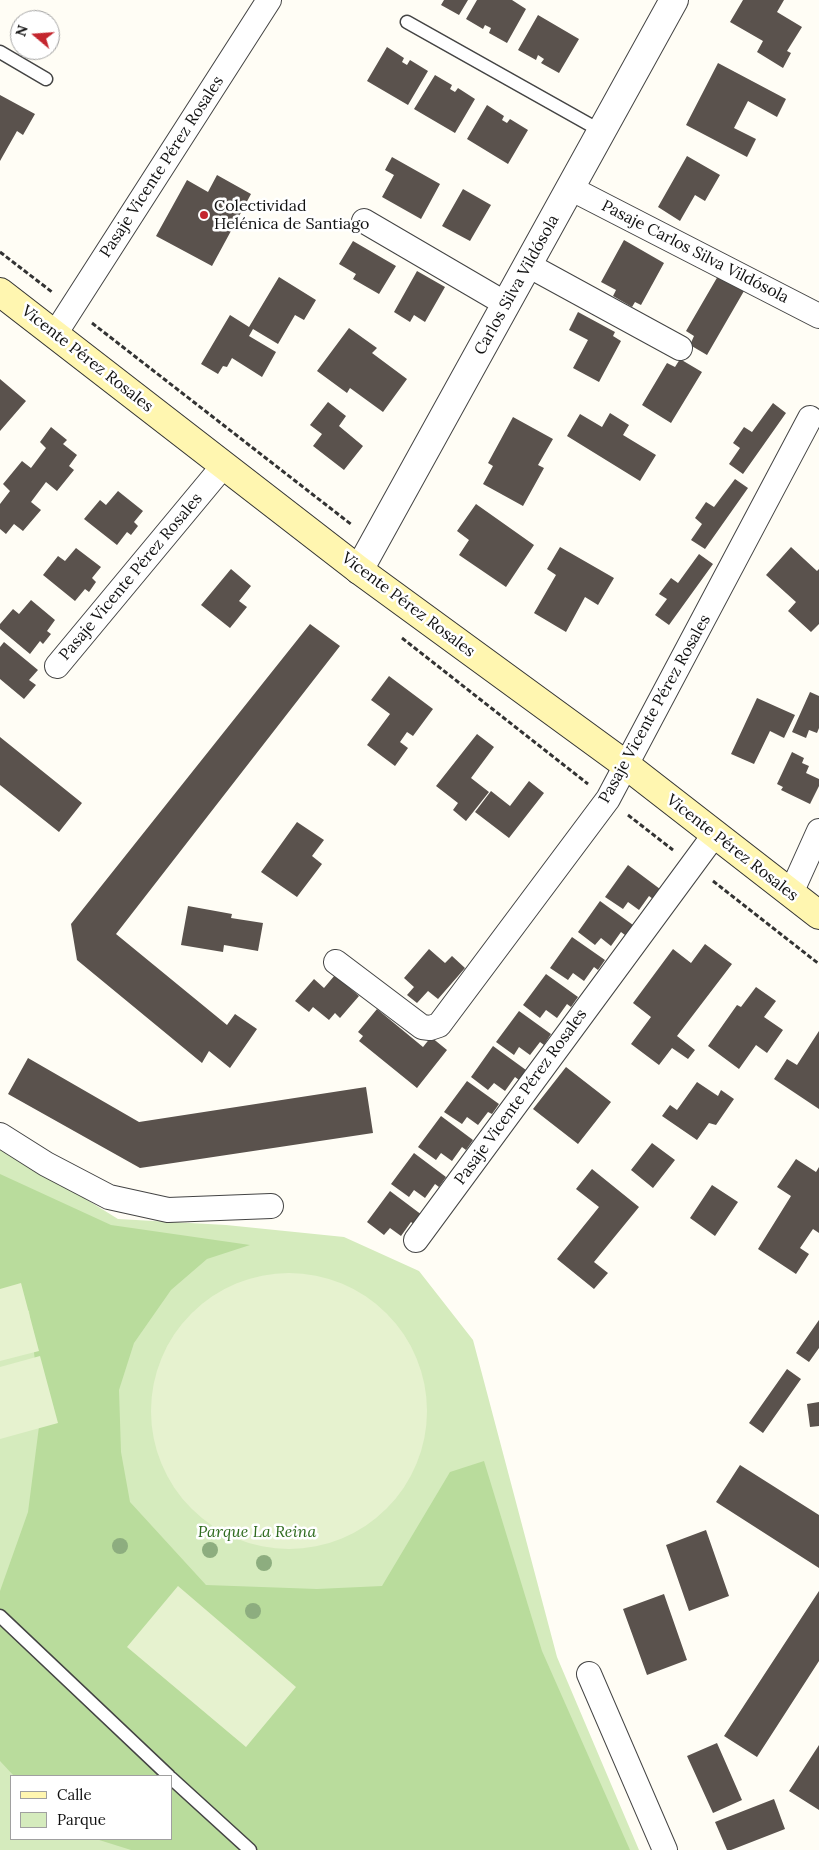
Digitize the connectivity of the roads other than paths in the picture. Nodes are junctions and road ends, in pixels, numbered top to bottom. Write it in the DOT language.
graph roads {
  1 [pos="268,0"];
  2 [pos="674,0"];
  3 [pos="407,22"];
  4 [pos="0,52"];
  5 [pos="46,79"];
  6 [pos="601,131"];
  7 [pos="570,188"];
  8 [pos="364,221"];
  9 [pos="528,265"];
  10 [pos="0,292"];
  11 [pos="506,304"];
  12 [pos="819,316"];
  13 [pos="55,334"];
  14 [pos="680,348"];
  15 [pos="810,418"];
  16 [pos="224,465"];
  17 [pos="359,570"];
  18 [pos="57,666"];
  19 [pos="626,766"];
  20 [pos="819,831"];
  21 [pos="715,834"];
  22 [pos="791,893"];
  23 [pos="819,915"];
  24 [pos="336,962"];
  25 [pos="0,1135"];
  26 [pos="270,1206"];
  27 [pos="416,1240"];
  28 [pos="0,1616"];
  29 [pos="589,1674"];
  30 [pos="168,1775"];
  31 [pos="172,1779"];
  32 [pos="250,1850"];
  33 [pos="665,1850"];
  1 -- 13 [label="street, Pasaje Vicente Pérez Rosales"];
  2 -- 6 [label="street, Carlos Silva Vildósola"];
  3 -- 6 [label="lane"];
  4 -- 5 [label="lane"];
  6 -- 7 [label="street, Carlos Silva Vildósola"];
  7 -- 9 [label="street, Carlos Silva Vildósola"];
  7 -- 12 [label="street, Pasaje Carlos Silva Vildósola"];
  8 -- 11 [label="street"];
  9 -- 11 [label="street, Carlos Silva Vildósola"];
  9 -- 14 [label="street"];
  10 -- 13 [label="main road, Vicente Pérez Rosales"];
  11 -- 17 [label="street, Carlos Silva Vildósola"];
  13 -- 16 [label="main road, Vicente Pérez Rosales"];
  15 -- 19 [label="street, Pasaje Vicente Pérez Rosales"];
  16 -- 17 [label="main road, Vicente Pérez Rosales"];
  16 -- 18 [label="street, Pasaje Vicente Pérez Rosales"];
  17 -- 19 [label="main road, Vicente Pérez Rosales"];
  19 -- 21 [label="main road, Vicente Pérez Rosales"];
  19 -- 24 [label="street, Pasaje Vicente Pérez Rosales"];
  20 -- 22 [label="street"];
  21 -- 22 [label="main road, Vicente Pérez Rosales"];
  21 -- 27 [label="street, Pasaje Vicente Pérez Rosales"];
  22 -- 23 [label="main road, Vicente Pérez Rosales"];
  25 -- 26 [label="street"];
  28 -- 30 [label="lane"];
  29 -- 33 [label="street"];
  31 -- 32 [label="lane"];
}
